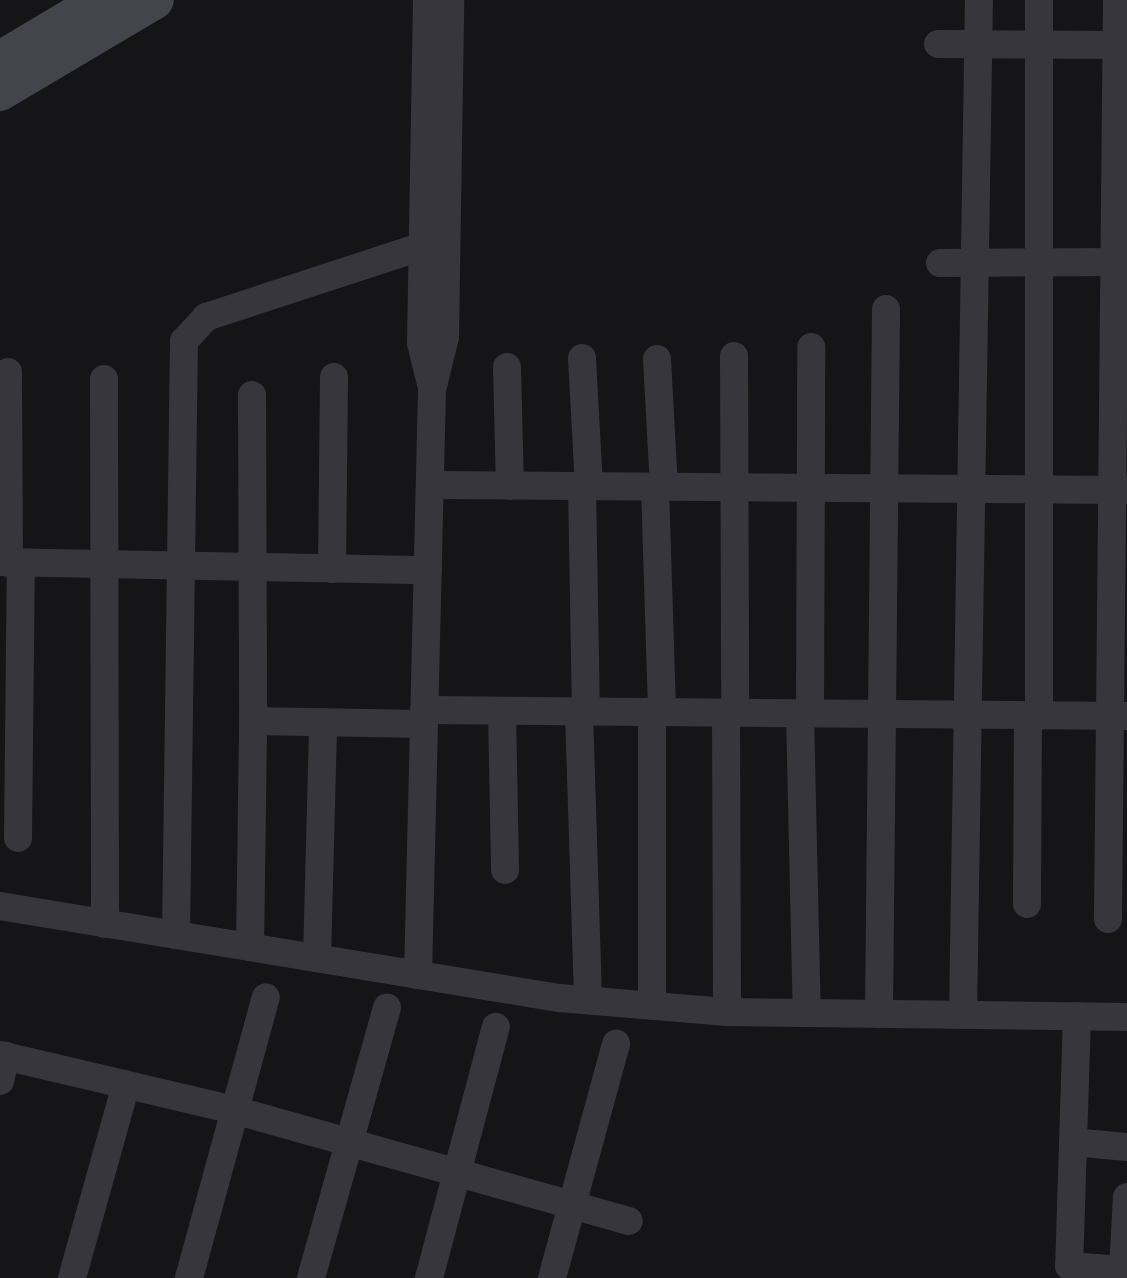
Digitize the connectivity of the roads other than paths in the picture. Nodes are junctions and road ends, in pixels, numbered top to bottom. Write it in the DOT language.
graph roads {
  1 [pos="101,0"];
  2 [pos="155,0"];
  3 [pos="426,0"];
  4 [pos="450,0"];
  5 [pos="979,0"];
  6 [pos="1038,0"];
  7 [pos="1117,0"];
  8 [pos="938,44"];
  9 [pos="980,44"];
  10 [pos="1037,44"];
  11 [pos="1122,44"];
  12 [pos="0,60"];
  13 [pos="0,92"];
  14 [pos="423,246"];
  15 [pos="976,262"];
  16 [pos="1040,262"];
  17 [pos="1120,262"];
  18 [pos="940,263"];
  19 [pos="886,309"];
  20 [pos="811,347"];
  21 [pos="734,356"];
  22 [pos="582,358"];
  23 [pos="657,359"];
  24 [pos="507,368"];
  25 [pos="8,372"];
  26 [pos="334,377"];
  27 [pos="104,379"];
  28 [pos="432,390"];
  29 [pos="252,396"];
  30 [pos="430,485"];
  31 [pos="510,486"];
  32 [pos="585,486"];
  33 [pos="660,487"];
  34 [pos="733,488"];
  35 [pos="808,488"];
  36 [pos="885,489"];
  37 [pos="973,489"];
  38 [pos="1040,490"];
  39 [pos="1119,490"];
  40 [pos="10,562"];
  41 [pos="102,564"];
  42 [pos="177,566"];
  43 [pos="257,568"];
  44 [pos="332,569"];
  45 [pos="428,570"];
  46 [pos="502,711"];
  47 [pos="582,712"];
  48 [pos="657,712"];
  49 [pos="730,713"];
  50 [pos="805,714"];
  51 [pos="885,714"];
  52 [pos="966,715"];
  53 [pos="1033,716"];
  54 [pos="1119,716"];
  55 [pos="424,717"];
  56 [pos="252,721"];
  57 [pos="323,722"];
  58 [pos="18,838"];
  59 [pos="504,870"];
  60 [pos="1027,904"];
  61 [pos="0,906"];
  62 [pos="1108,919"];
  63 [pos="105,924"];
  64 [pos="176,935"];
  65 [pos="250,947"];
  66 [pos="318,958"];
  67 [pos="418,975"];
  68 [pos="266,997"];
  69 [pos="588,1000"];
  70 [pos="652,1006"];
  71 [pos="387,1008"];
  72 [pos="727,1012"];
  73 [pos="806,1014"];
  74 [pos="879,1014"];
  75 [pos="963,1015"];
  76 [pos="1077,1016"];
  77 [pos="1127,1017"];
  78 [pos="496,1027"];
  79 [pos="616,1044"];
  80 [pos="2,1064"];
  81 [pos="126,1084"];
  82 [pos="234,1110"];
  83 [pos="346,1141"];
  84 [pos="1072,1142"];
  85 [pos="1127,1147"];
  86 [pos="455,1172"];
  87 [pos="1127,1196"];
  88 [pos="573,1205"];
  89 [pos="629,1221"];
  90 [pos="72,1278"];
  91 [pos="189,1278"];
  92 [pos="311,1278"];
  93 [pos="429,1278"];
  94 [pos="552,1278"];
  1 -- 12 [label="main road"];
  2 -- 13 [label="main road"];
  3 -- 14 [label="street"];
  4 -- 28 [label="street"];
  5 -- 9 [label="street"];
  6 -- 10 [label="street"];
  7 -- 11 [label="street"];
  8 -- 9 [label="street"];
  9 -- 10 [label="street"];
  9 -- 15 [label="street"];
  10 -- 11 [label="street"];
  10 -- 16 [label="street"];
  11 -- 17 [label="street"];
  14 -- 28 [label="street"];
  14 -- 42 [label="street"];
  15 -- 16 [label="street"];
  15 -- 18 [label="street"];
  15 -- 37 [label="street"];
  16 -- 17 [label="street"];
  16 -- 38 [label="street"];
  17 -- 39 [label="street"];
  19 -- 36 [label="street"];
  20 -- 35 [label="street"];
  21 -- 34 [label="street"];
  22 -- 32 [label="street"];
  23 -- 33 [label="street"];
  24 -- 31 [label="street"];
  25 -- 40 [label="street"];
  26 -- 44 [label="street"];
  27 -- 41 [label="street"];
  28 -- 30 [label="street"];
  29 -- 43 [label="street"];
  30 -- 31 [label="street"];
  30 -- 45 [label="street"];
  31 -- 32 [label="street"];
  32 -- 33 [label="street"];
  32 -- 47 [label="street"];
  33 -- 34 [label="street"];
  33 -- 48 [label="street"];
  34 -- 35 [label="street"];
  34 -- 49 [label="street"];
  35 -- 36 [label="street"];
  35 -- 50 [label="street"];
  36 -- 37 [label="street"];
  36 -- 51 [label="street"];
  37 -- 38 [label="street"];
  37 -- 52 [label="street"];
  38 -- 39 [label="street"];
  38 -- 53 [label="street"];
  39 -- 54 [label="street"];
  40 -- 41 [label="street"];
  40 -- 58 [label="street"];
  41 -- 42 [label="street"];
  41 -- 63 [label="street"];
  42 -- 43 [label="street"];
  42 -- 64 [label="street"];
  43 -- 44 [label="street"];
  43 -- 56 [label="street"];
  44 -- 45 [label="street"];
  45 -- 55 [label="street"];
  46 -- 47 [label="street"];
  46 -- 55 [label="street"];
  46 -- 59 [label="street"];
  47 -- 48 [label="street"];
  47 -- 69 [label="street"];
  48 -- 49 [label="street"];
  48 -- 70 [label="street"];
  49 -- 50 [label="street"];
  49 -- 72 [label="street"];
  50 -- 51 [label="street"];
  50 -- 73 [label="street"];
  51 -- 52 [label="street"];
  51 -- 74 [label="street"];
  52 -- 53 [label="street"];
  52 -- 75 [label="street"];
  53 -- 54 [label="street"];
  53 -- 60 [label="street"];
  54 -- 62 [label="street"];
  55 -- 57 [label="street"];
  55 -- 67 [label="street"];
  56 -- 57 [label="street"];
  56 -- 65 [label="street"];
  57 -- 66 [label="street"];
  61 -- 63 [label="street"];
  63 -- 64 [label="street"];
  64 -- 65 [label="street"];
  65 -- 66 [label="street"];
  66 -- 67 [label="street"];
  67 -- 69 [label="street"];
  68 -- 82 [label="street"];
  69 -- 70 [label="street"];
  70 -- 72 [label="street"];
  71 -- 83 [label="street"];
  72 -- 73 [label="street"];
  73 -- 74 [label="street"];
  74 -- 75 [label="street"];
  75 -- 76 [label="street"];
  76 -- 77 [label="street"];
  76 -- 84 [label="street"];
  78 -- 86 [label="street"];
  79 -- 88 [label="street"];
  80 -- 81 [label="street"];
  81 -- 82 [label="street"];
  81 -- 90 [label="street"];
  82 -- 83 [label="street"];
  82 -- 91 [label="street"];
  83 -- 86 [label="street"];
  83 -- 92 [label="street"];
  84 -- 85 [label="street"];
  84 -- 87 [label="street"];
  86 -- 88 [label="street"];
  86 -- 93 [label="street"];
  88 -- 89 [label="street"];
  88 -- 94 [label="street"];
}
